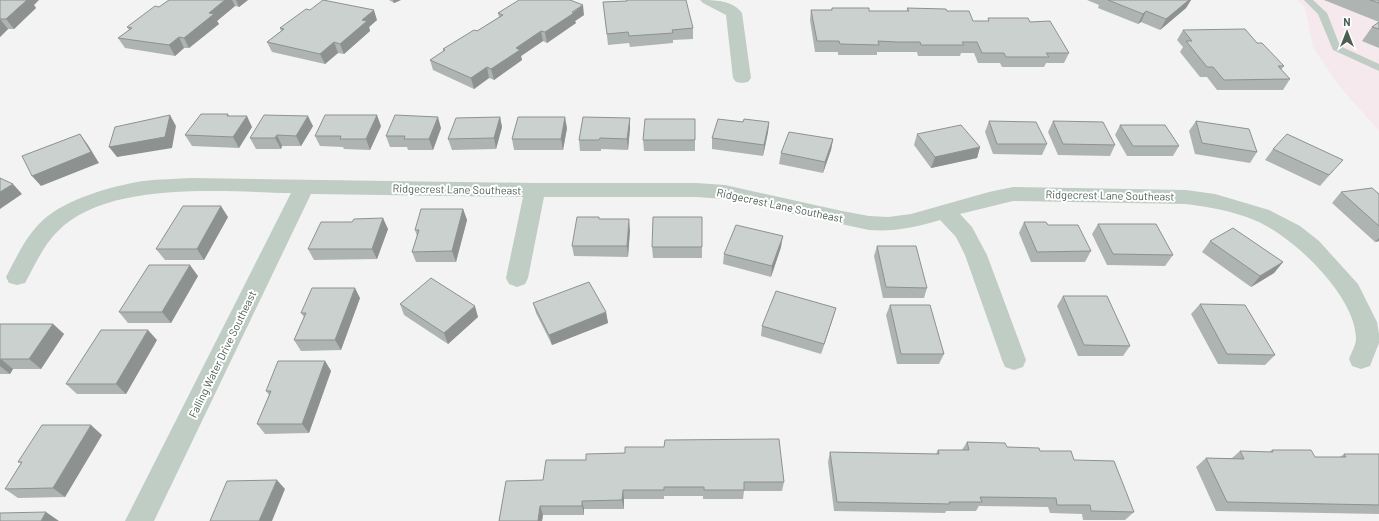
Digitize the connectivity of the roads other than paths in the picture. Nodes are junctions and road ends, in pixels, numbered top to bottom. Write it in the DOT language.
graph roads {
  1 [pos="708,0"];
  2 [pos="1308,0"];
  3 [pos="1379,68"];
  4 [pos="742,78"];
  5 [pos="304,188"];
  6 [pos="535,190"];
  7 [pos="945,212"];
  8 [pos="17,277"];
  9 [pos="517,278"];
  10 [pos="1361,359"];
  11 [pos="1014,360"];
  12 [pos="139,521"];
  1 -- 4 [label="street"];
  2 -- 3 [label="lane"];
  5 -- 6 [label="street, Ridgecrest Lane Southeast"];
  5 -- 8 [label="street, Ridgecrest Lane Southeast"];
  5 -- 12 [label="street, Falling Water Drive Southeast"];
  6 -- 7 [label="street, Ridgecrest Lane Southeast"];
  6 -- 9 [label="street"];
  7 -- 10 [label="street, Ridgecrest Lane Southeast"];
  7 -- 11 [label="street"];
}
